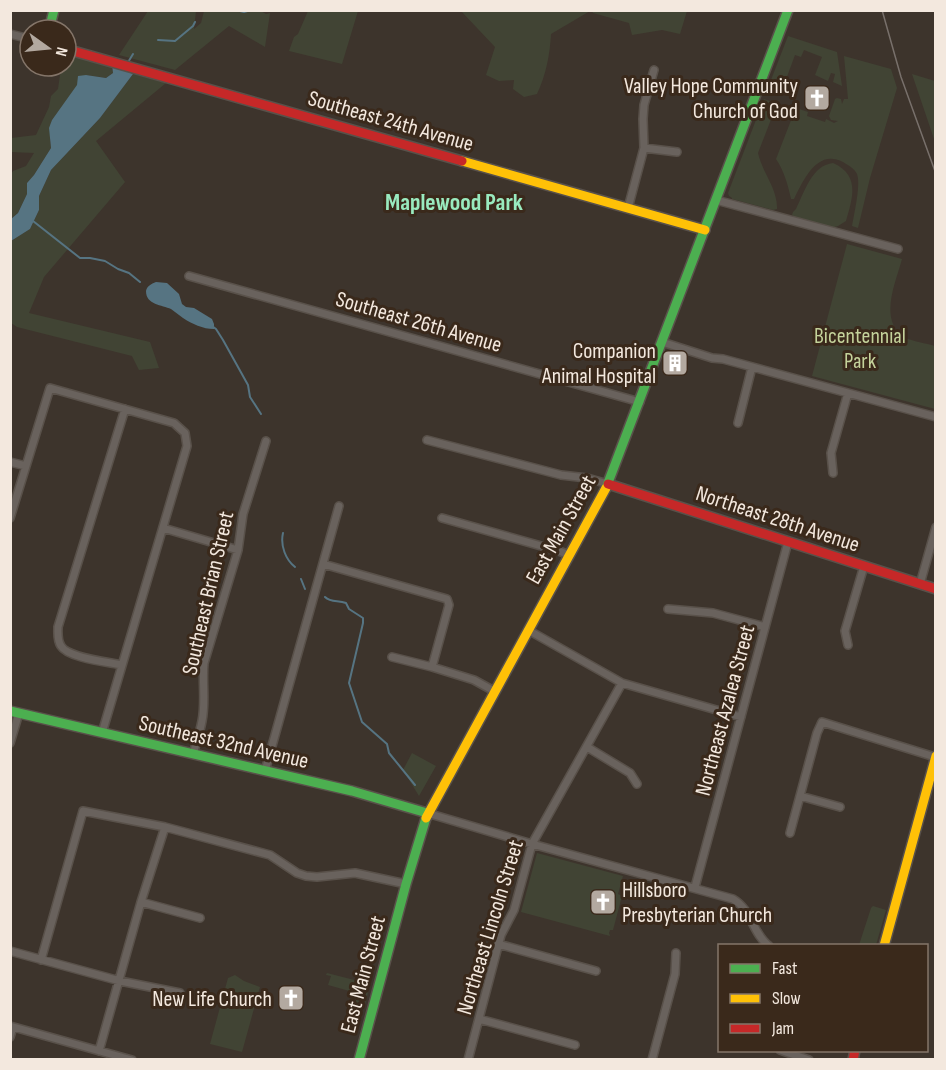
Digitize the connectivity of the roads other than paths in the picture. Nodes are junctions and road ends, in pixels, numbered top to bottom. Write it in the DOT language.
graph roads {
  1 [pos="788,10"];
  2 [pos="78,52"];
  3 [pos="654,70"];
  4 [pos="644,148"];
  5 [pos="676,152"];
  6 [pos="716,200"];
  7 [pos="628,208"];
  8 [pos="705,230"];
  9 [pos="898,249"];
  10 [pos="189,276"];
  11 [pos="662,342"];
  12 [pos="752,367"];
  13 [pos="848,393"];
  14 [pos="640,402"];
  15 [pos="125,409"];
  16 [pos="936,417"];
  17 [pos="738,423"];
  18 [pos="427,440"];
  19 [pos="266,441"];
  20 [pos="10,462"];
  21 [pos="26,466"];
  22 [pos="832,473"];
  23 [pos="608,484"];
  24 [pos="339,506"];
  25 [pos="442,518"];
  26 [pos="10,519"];
  27 [pos="936,527"];
  28 [pos="163,528"];
  29 [pos="788,542"];
  30 [pos="238,550"];
  31 [pos="569,555"];
  32 [pos="323,564"];
  33 [pos="864,566"];
  34 [pos="920,584"];
  35 [pos="936,589"];
  36 [pos="668,609"];
  37 [pos="765,627"];
  38 [pos="528,630"];
  39 [pos="848,645"];
  40 [pos="392,657"];
  41 [pos="122,665"];
  42 [pos="432,667"];
  43 [pos="622,683"];
  44 [pos="494,691"];
  45 [pos="15,712"];
  46 [pos="741,717"];
  47 [pos="102,733"];
  48 [pos="10,742"];
  49 [pos="587,747"];
  50 [pos="194,754"];
  51 [pos="935,757"];
  52 [pos="265,771"];
  53 [pos="637,784"];
  54 [pos="800,796"];
  55 [pos="840,807"];
  56 [pos="427,813"];
  57 [pos="165,827"];
  58 [pos="790,833"];
  59 [pos="532,844"];
  60 [pos="406,884"];
  61 [pos="695,887"];
  62 [pos="141,902"];
  63 [pos="201,918"];
  64 [pos="498,944"];
  65 [pos="768,944"];
  66 [pos="884,944"];
  67 [pos="10,951"];
  68 [pos="676,953"];
  69 [pos="41,960"];
  70 [pos="596,971"];
  71 [pos="120,981"];
  72 [pos="180,993"];
  73 [pos="479,1019"];
  74 [pos="12,1027"];
  75 [pos="10,1037"];
  76 [pos="575,1045"];
  77 [pos="99,1051"];
  78 [pos="786,1052"];
  79 [pos="132,1059"];
  80 [pos="359,1059"];
  81 [pos="468,1059"];
  82 [pos="652,1059"];
  83 [pos="808,1059"];
  1 -- 6 [label="main road, East Main Street"];
  2 -- 7 [label="main road, Southeast 24th Avenue"];
  3 -- 4 [label="street"];
  4 -- 5 [label="street"];
  4 -- 7 [label="street"];
  6 -- 8 [label="main road, East Main Street"];
  6 -- 9 [label="street"];
  7 -- 8 [label="main road, Southeast 24th Avenue"];
  8 -- 11 [label="main road, East Main Street"];
  10 -- 14 [label="street, Southeast 26th Avenue"];
  11 -- 12 [label="street"];
  11 -- 14 [label="main road, East Main Street"];
  12 -- 13 [label="street"];
  12 -- 17 [label="street"];
  13 -- 16 [label="street"];
  13 -- 22 [label="street"];
  14 -- 23 [label="main road, East Main Street"];
  15 -- 21 [label="street"];
  15 -- 28 [label="street"];
  15 -- 41 [label="street"];
  18 -- 23 [label="street"];
  19 -- 30 [label="street, Southeast Brian Street"];
  20 -- 21 [label="street"];
  21 -- 26 [label="street"];
  23 -- 29 [label="main road, Northeast 28th Avenue"];
  23 -- 31 [label="main road, East Main Street"];
  24 -- 32 [label="street"];
  25 -- 31 [label="street"];
  27 -- 34 [label="street"];
  28 -- 30 [label="street"];
  28 -- 41 [label="street"];
  29 -- 33 [label="main road, Northeast 28th Avenue"];
  29 -- 37 [label="street, Northeast Azalea Street"];
  30 -- 50 [label="street, Southeast Brian Street"];
  31 -- 38 [label="main road, East Main Street"];
  32 -- 42 [label="street"];
  32 -- 52 [label="street"];
  33 -- 34 [label="main road, Northeast 28th Avenue"];
  33 -- 39 [label="street"];
  34 -- 35 [label="main road, Northeast 28th Avenue"];
  36 -- 37 [label="street"];
  37 -- 46 [label="street, Northeast Azalea Street"];
  38 -- 43 [label="street"];
  38 -- 44 [label="main road, East Main Street"];
  40 -- 42 [label="street"];
  41 -- 47 [label="street"];
  42 -- 44 [label="street"];
  43 -- 46 [label="street"];
  43 -- 49 [label="street, Northeast Lincoln Street"];
  44 -- 56 [label="main road, East Main Street"];
  45 -- 47 [label="main road, Southeast 32nd Avenue"];
  45 -- 48 [label="street"];
  46 -- 61 [label="street, Northeast Azalea Street"];
  47 -- 50 [label="main road, Southeast 32nd Avenue"];
  49 -- 53 [label="street"];
  49 -- 59 [label="street, Northeast Lincoln Street"];
  50 -- 52 [label="main road, Southeast 32nd Avenue"];
  51 -- 54 [label="street"];
  51 -- 66 [label="main road"];
  52 -- 56 [label="main road, Southeast 32nd Avenue"];
  54 -- 55 [label="street"];
  54 -- 58 [label="street"];
  56 -- 59 [label="street"];
  56 -- 60 [label="main road, East Main Street"];
  57 -- 60 [label="street"];
  57 -- 62 [label="street"];
  57 -- 69 [label="street"];
  59 -- 61 [label="street"];
  59 -- 64 [label="street, Northeast Lincoln Street"];
  60 -- 80 [label="main road, East Main Street"];
  61 -- 65 [label="street"];
  62 -- 63 [label="street"];
  62 -- 71 [label="street"];
  64 -- 70 [label="street"];
  64 -- 73 [label="street, Northeast Lincoln Street"];
  67 -- 69 [label="street"];
  68 -- 82 [label="street"];
  69 -- 71 [label="street"];
  71 -- 72 [label="street"];
  71 -- 77 [label="street"];
  73 -- 76 [label="street"];
  73 -- 81 [label="street, Northeast Lincoln Street"];
  74 -- 75 [label="street"];
  74 -- 77 [label="street"];
  77 -- 79 [label="street"];
  78 -- 83 [label="street"];
}
